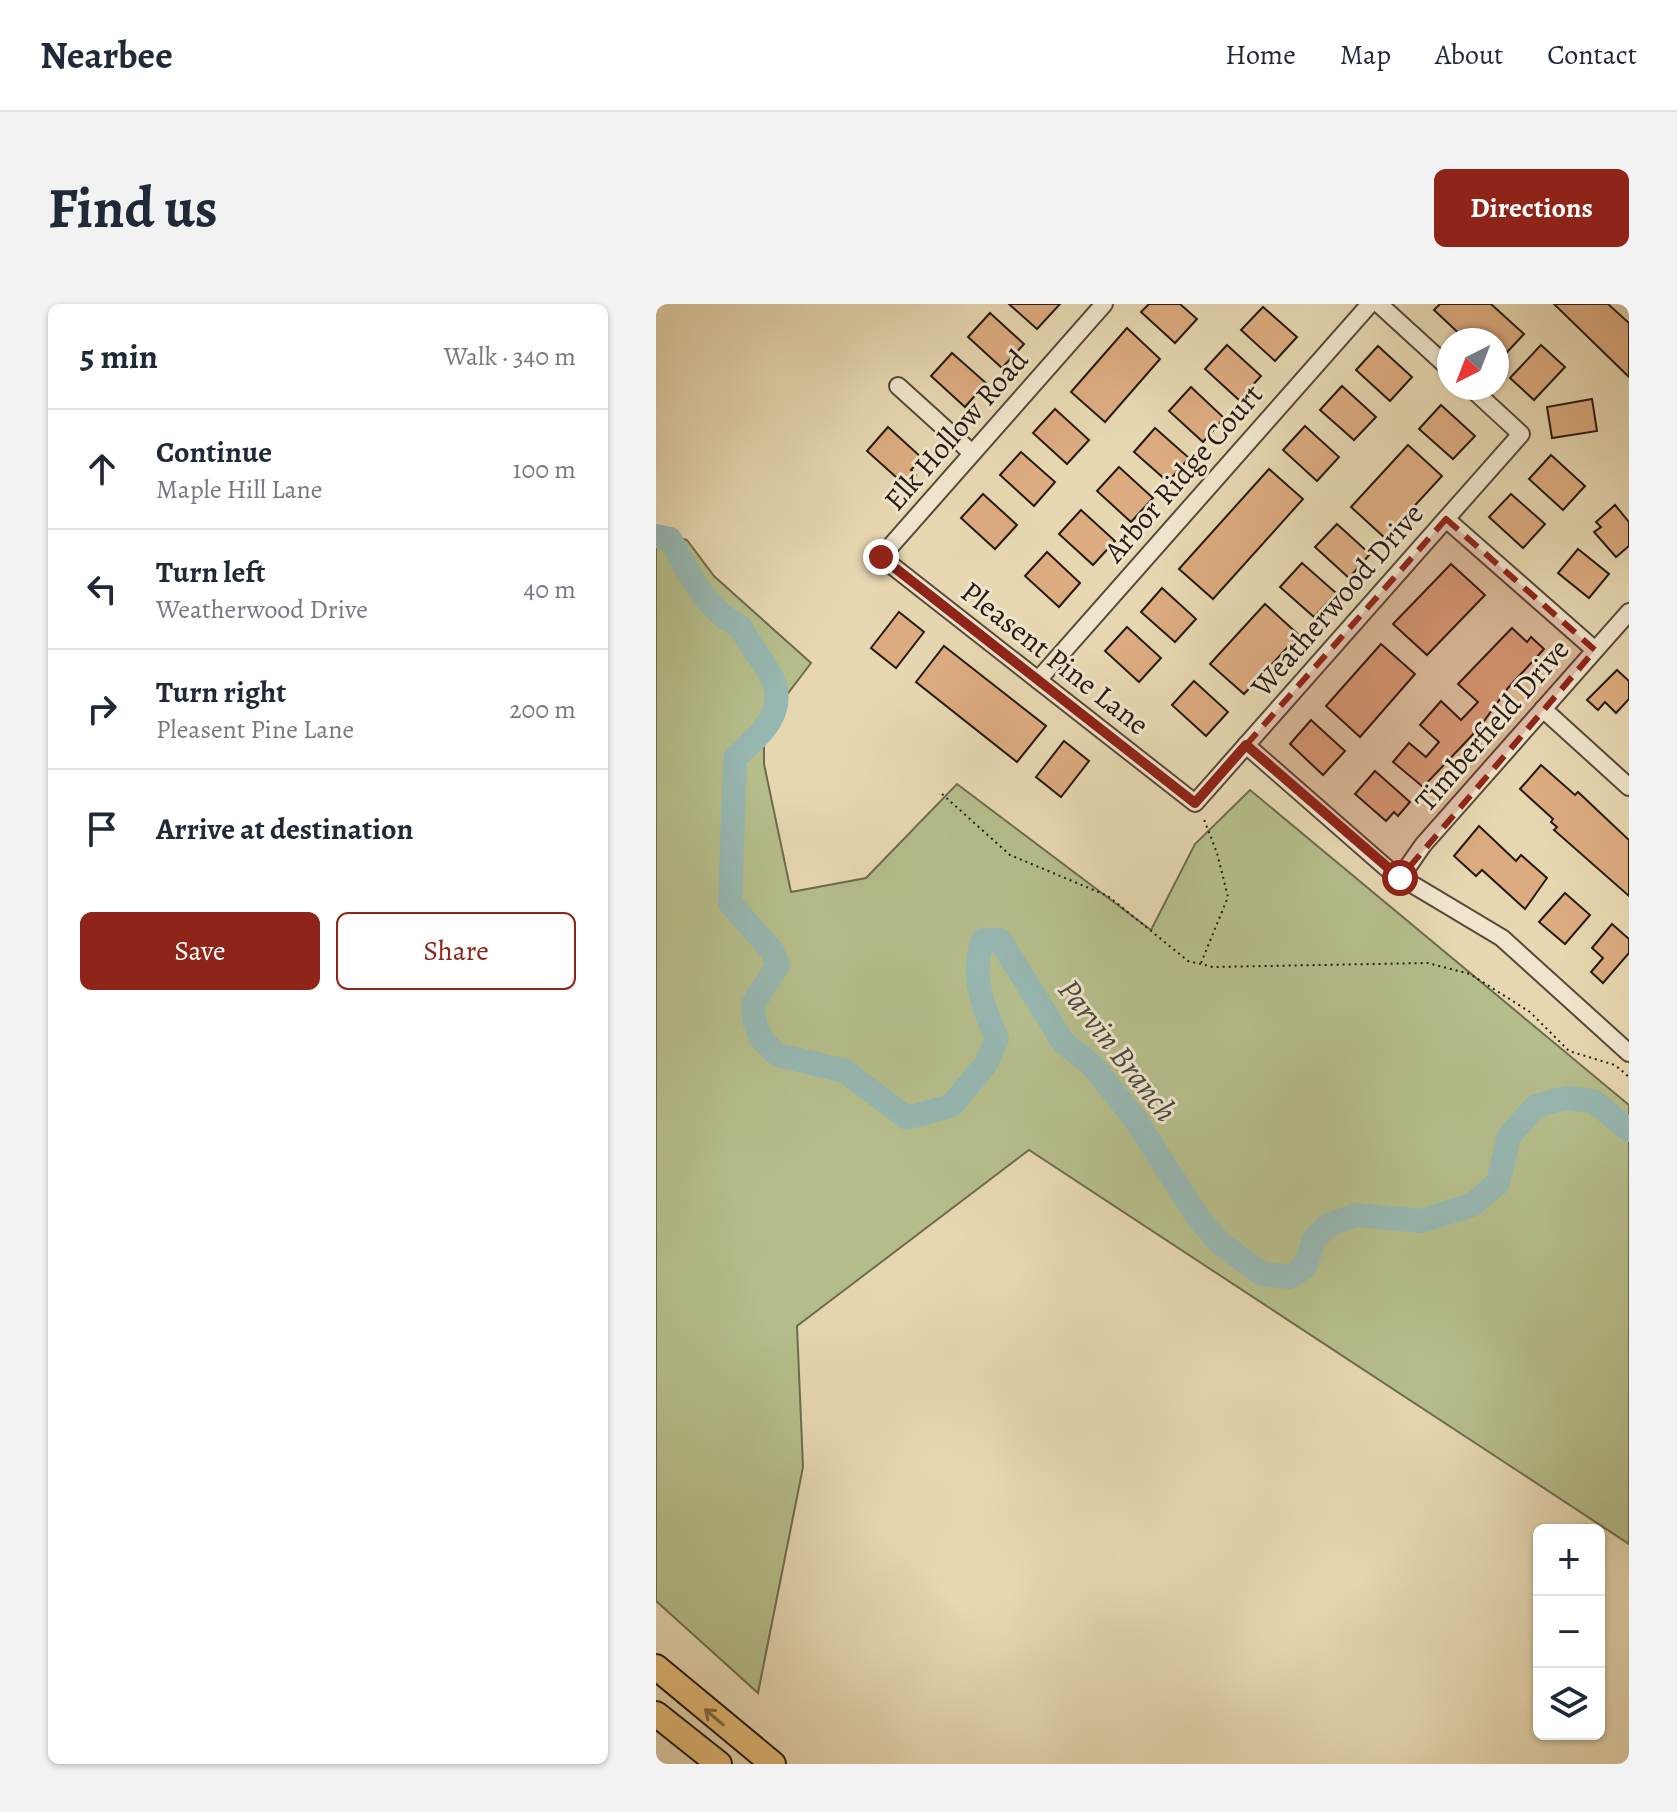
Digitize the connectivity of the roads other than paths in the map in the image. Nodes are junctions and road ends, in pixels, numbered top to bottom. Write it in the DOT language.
graph roads {
  1 [pos="1104,304"];
  2 [pos="1370,304"];
  3 [pos="1379,304"];
  4 [pos="1437,357"];
  5 [pos="898,386"];
  6 [pos="1484,400"];
  7 [pos="972,453"];
  8 [pos="1446,519"];
  9 [pos="881,557"];
  10 [pos="1629,612"];
  11 [pos="1595,650"];
  12 [pos="1038,680"];
  13 [pos="1543,709"];
  14 [pos="1246,745"];
  15 [pos="1629,787"];
  16 [pos="1199,810"];
  17 [pos="1400,878"];
  18 [pos="1629,1053"];
  19 [pos="656,1667"];
  20 [pos="656,1714"];
  21 [pos="716,1762"];
  22 [pos="773,1764"];
  1 -- 7 [label="street, Elk Hollow Road"];
  2 -- 12 [label="street, Arbor Ridge Court"];
  3 -- 4 [label="street"];
  5 -- 7 [label="street"];
  6 -- 8 [label="street, Weatherwood Drive"];
  7 -- 9 [label="street, Elk Hollow Road"];
  8 -- 11 [label="street"];
  8 -- 14 [label="street, Weatherwood Drive"];
  9 -- 12 [label="street, Pleasent Pine Lane"];
  10 -- 11 [label="street, Timberfield Drive"];
  11 -- 13 [label="street, Timberfield Drive"];
  12 -- 16 [label="street, Pleasent Pine Lane"];
  13 -- 15 [label="street"];
  13 -- 17 [label="street, Timberfield Drive"];
  14 -- 16 [label="street, Weatherwood Drive"];
  14 -- 17 [label="street"];
  17 -- 18 [label="street"];
  22 -- 19 [label="highway, one-way"];
  20 -- 21 [label="highway"];
}
